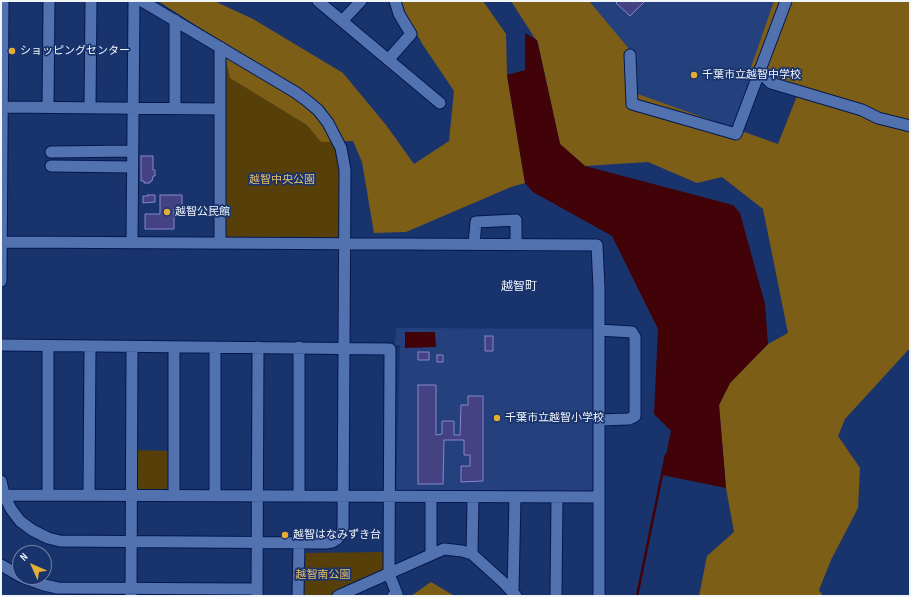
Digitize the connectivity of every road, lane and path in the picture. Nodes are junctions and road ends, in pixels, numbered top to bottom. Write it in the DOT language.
graph roads {
  1 [pos="2,1"];
  2 [pos="49,1"];
  3 [pos="91,1"];
  4 [pos="134,1"];
  5 [pos="142,1"];
  6 [pos="318,1"];
  7 [pos="361,1"];
  8 [pos="395,1"];
  9 [pos="786,1"];
  10 [pos="175,20"];
  11 [pos="342,21"];
  12 [pos="220,47"];
  13 [pos="630,55"];
  14 [pos="388,60"];
  15 [pos="760,69"];
  16 [pos="440,103"];
  17 [pos="1,107"];
  18 [pos="48,107"];
  19 [pos="90,107"];
  20 [pos="133,108"];
  21 [pos="174,108"];
  22 [pos="220,109"];
  23 [pos="910,126"];
  24 [pos="132,151"];
  25 [pos="51,152"];
  26 [pos="69,152"];
  27 [pos="51,166"];
  28 [pos="70,166"];
  29 [pos="132,167"];
  30 [pos="1,242"];
  31 [pos="132,243"];
  32 [pos="220,243"];
  33 [pos="345,244"];
  34 [pos="474,244"];
  35 [pos="516,244"];
  36 [pos="1,281"];
  37 [pos="599,330"];
  38 [pos="1,345"];
  39 [pos="48,346"];
  40 [pos="90,346"];
  41 [pos="132,347"];
  42 [pos="174,347"];
  43 [pos="216,347"];
  44 [pos="258,347"];
  45 [pos="300,347"];
  46 [pos="345,347"];
  47 [pos="599,420"];
  48 [pos="1,481"];
  49 [pos="3,495"];
  50 [pos="48,495"];
  51 [pos="89,495"];
  52 [pos="131,495"];
  53 [pos="174,495"];
  54 [pos="215,495"];
  55 [pos="257,496"];
  56 [pos="299,496"];
  57 [pos="344,496"];
  58 [pos="389,496"];
  59 [pos="431,497"];
  60 [pos="473,497"];
  61 [pos="515,497"];
  62 [pos="557,497"];
  63 [pos="599,497"];
  64 [pos="131,542"];
  65 [pos="256,543"];
  66 [pos="298,543"];
  67 [pos="431,554"];
  68 [pos="472,554"];
  69 [pos="1,565"];
  70 [pos="12,572"];
  71 [pos="389,574"];
  72 [pos="44,585"];
  73 [pos="131,592"];
  74 [pos="256,592"];
  75 [pos="515,594"];
  76 [pos="298,596"];
  77 [pos="338,596"];
  78 [pos="393,596"];
  79 [pos="556,596"];
  80 [pos="599,596"];
  1 -- 17 [label="street"];
  2 -- 18 [label="street"];
  3 -- 19 [label="street"];
  4 -- 20 [label="street"];
  5 -- 10 [label="street"];
  6 -- 11 [label="street"];
  7 -- 11 [label="street"];
  8 -- 14 [label="street"];
  9 -- 15 [label="street"];
  10 -- 12 [label="street"];
  10 -- 21 [label="street"];
  11 -- 14 [label="street"];
  12 -- 22 [label="street"];
  12 -- 33 [label="street"];
  13 -- 15 [label="street"];
  14 -- 16 [label="street"];
  15 -- 23 [label="street"];
  17 -- 18 [label="street"];
  17 -- 30 [label="street"];
  18 -- 19 [label="street"];
  19 -- 20 [label="street"];
  20 -- 21 [label="street"];
  20 -- 24 [label="street"];
  21 -- 22 [label="street"];
  22 -- 32 [label="street"];
  24 -- 26 [label="street"];
  24 -- 29 [label="street"];
  25 -- 26 [label="street"];
  26 -- 28 [label="street"];
  27 -- 28 [label="street"];
  28 -- 29 [label="street"];
  29 -- 31 [label="street"];
  30 -- 31 [label="street"];
  30 -- 36 [label="street"];
  31 -- 32 [label="street"];
  32 -- 33 [label="street"];
  33 -- 34 [label="street"];
  33 -- 46 [label="street"];
  34 -- 35 [label="street"];
  34 -- 35 [label="street"];
  35 -- 37 [label="street"];
  37 -- 47 [label="street"];
  37 -- 47 [label="street"];
  38 -- 39 [label="street"];
  39 -- 40 [label="street"];
  39 -- 50 [label="street"];
  40 -- 41 [label="street"];
  40 -- 51 [label="street"];
  41 -- 42 [label="street"];
  41 -- 52 [label="street"];
  42 -- 43 [label="street"];
  42 -- 53 [label="street"];
  43 -- 44 [label="street"];
  43 -- 54 [label="street"];
  44 -- 45 [label="street"];
  44 -- 55 [label="street"];
  45 -- 46 [label="street"];
  45 -- 56 [label="street"];
  46 -- 57 [label="street"];
  46 -- 58 [label="street"];
  47 -- 63 [label="street"];
  48 -- 49 [label="street"];
  49 -- 50 [label="street"];
  49 -- 64 [label="street"];
  50 -- 51 [label="street"];
  51 -- 52 [label="street"];
  52 -- 53 [label="street"];
  52 -- 64 [label="street"];
  53 -- 54 [label="street"];
  54 -- 55 [label="street"];
  55 -- 56 [label="street"];
  55 -- 65 [label="street"];
  56 -- 57 [label="street"];
  57 -- 58 [label="street"];
  57 -- 66 [label="street"];
  58 -- 59 [label="street"];
  58 -- 71 [label="street"];
  59 -- 60 [label="street"];
  59 -- 67 [label="street"];
  60 -- 61 [label="street"];
  60 -- 68 [label="street"];
  61 -- 62 [label="street"];
  61 -- 75 [label="street"];
  62 -- 63 [label="street"];
  62 -- 79 [label="street"];
  63 -- 80 [label="street"];
  64 -- 65 [label="street"];
  64 -- 73 [label="street"];
  65 -- 66 [label="street"];
  65 -- 74 [label="street"];
  66 -- 76 [label="street"];
  67 -- 68 [label="street"];
  67 -- 71 [label="street"];
  68 -- 75 [label="street"];
  69 -- 70 [label="street"];
  71 -- 77 [label="street"];
  71 -- 78 [label="street"];
  72 -- 73 [label="street"];
  73 -- 74 [label="street"];
}
